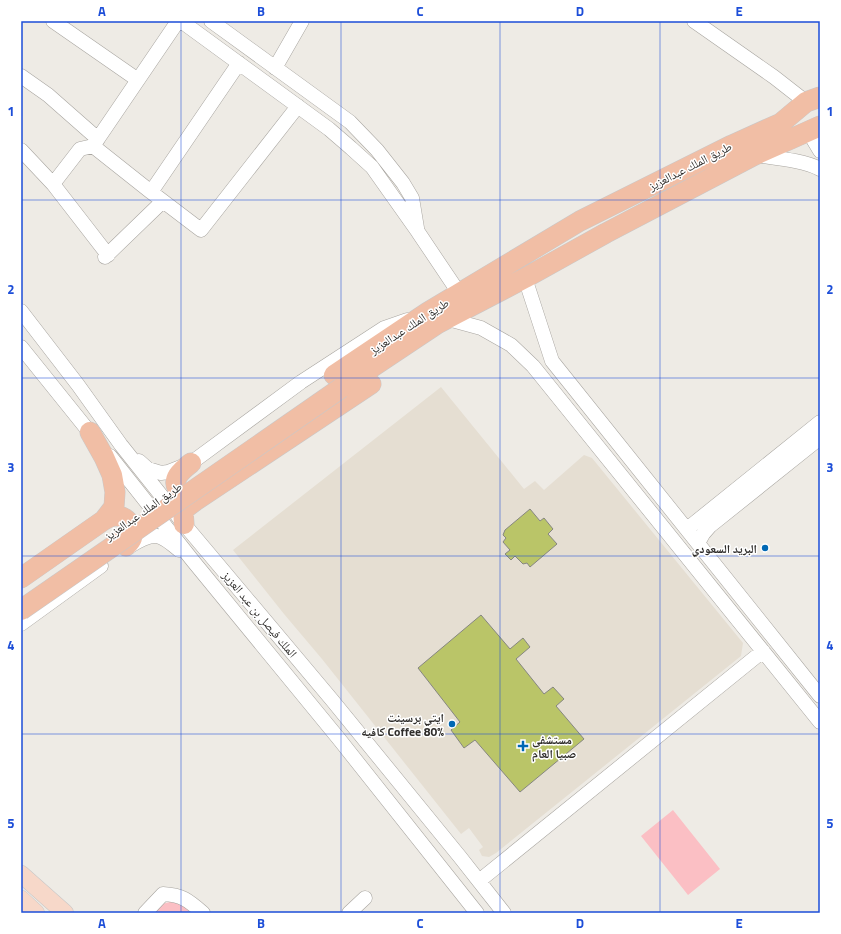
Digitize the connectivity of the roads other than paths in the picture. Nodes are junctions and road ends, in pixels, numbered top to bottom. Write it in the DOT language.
graph roads {
  1 [pos="53,21"];
  2 [pos="180,21"];
  3 [pos="211,21"];
  4 [pos="302,21"];
  5 [pos="694,21"];
  6 [pos="239,63"];
  7 [pos="275,68"];
  8 [pos="21,76"];
  9 [pos="138,80"];
  10 [pos="813,100"];
  11 [pos="298,106"];
  12 [pos="816,132"];
  13 [pos="96,143"];
  14 [pos="21,150"];
  15 [pos="820,152"];
  16 [pos="755,155"];
  17 [pos="820,169"];
  18 [pos="53,184"];
  19 [pos="151,192"];
  20 [pos="163,201"];
  21 [pos="418,232"];
  22 [pos="525,278"];
  23 [pos="459,293"];
  24 [pos="21,311"];
  25 [pos="438,319"];
  26 [pos="21,348"];
  27 [pos="338,382"];
  28 [pos="820,422"];
  29 [pos="90,432"];
  30 [pos="820,439"];
  31 [pos="121,445"];
  32 [pos="190,463"];
  33 [pos="208,492"];
  34 [pos="104,520"];
  35 [pos="184,524"];
  36 [pos="687,529"];
  37 [pos="698,543"];
  38 [pos="122,551"];
  39 [pos="193,561"];
  40 [pos="21,578"];
  41 [pos="21,594"];
  42 [pos="21,610"];
  43 [pos="21,624"];
  44 [pos="763,651"];
  45 [pos="820,696"];
  46 [pos="820,722"];
  47 [pos="21,874"];
  48 [pos="479,881"];
  49 [pos="365,898"];
  50 [pos="21,899"];
  51 [pos="36,913"];
  52 [pos="65,913"];
  53 [pos="145,913"];
  54 [pos="203,913"];
  55 [pos="349,913"];
  56 [pos="477,913"];
  57 [pos="504,913"];
  1 -- 9 [label="street"];
  2 -- 6 [label="street"];
  2 -- 9 [label="street"];
  3 -- 7 [label="street"];
  4 -- 7 [label="street"];
  5 -- 10 [label="street"];
  6 -- 11 [label="street"];
  6 -- 19 [label="street"];
  7 -- 21 [label="street"];
  8 -- 13 [label="street"];
  9 -- 13 [label="street"];
  10 -- 23 [label="highway, طريق الملك عبدالعزيز"];
  11 -- 20 [label="street"];
  11 -- 21 [label="street"];
  12 -- 15 [label="street"];
  12 -- 16 [label="highway, طريق الملك عبدالعزيز"];
  13 -- 18 [label="street"];
  13 -- 19 [label="street"];
  14 -- 18 [label="street"];
  16 -- 17 [label="street"];
  16 -- 22 [label="highway, طريق الملك عبدالعزيز"];
  18 -- 20 [label="street"];
  19 -- 20 [label="street"];
  21 -- 23 [label="street"];
  22 -- 25 [label="highway, طريق الملك عبدالعزيز"];
  22 -- 36 [label="street"];
  23 -- 25 [label="highway, طريق الملك عبدالعزيز"];
  24 -- 31 [label="street, الملك فيصل بن عبد العزيز"];
  25 -- 27 [label="highway, طريق الملك عبدالعزيز"];
  25 -- 32 [label="street"];
  25 -- 33 [label="highway"];
  25 -- 44 [label="street"];
  26 -- 29 [label="street, الملك فيصل بن عبد العزيز"];
  27 -- 41 [label="highway, طريق الملك عبدالعزيز"];
  27 -- 42 [label="highway, طريق الملك عبدالعزيز, bridge"];
  28 -- 36 [label="street"];
  29 -- 34 [label="highway"];
  29 -- 39 [label="street, الملك فيصل بن عبد العزيز"];
  30 -- 37 [label="street"];
  31 -- 32 [label="street"];
  31 -- 35 [label="street, الملك فيصل بن عبد العزيز"];
  32 -- 33 [label="highway"];
  33 -- 35 [label="highway"];
  34 -- 38 [label="highway"];
  34 -- 40 [label="highway"];
  35 -- 48 [label="street, الملك فيصل بن عبد العزيز"];
  36 -- 37 [label="street"];
  37 -- 45 [label="street"];
  38 -- 39 [label="street"];
  38 -- 43 [label="street"];
  39 -- 56 [label="street, الملك فيصل بن عبد العزيز"];
  44 -- 46 [label="street"];
  44 -- 48 [label="street"];
  47 -- 52 [label="main road"];
  48 -- 57 [label="street, الملك فيصل بن عبد العزيز"];
  49 -- 55 [label="street"];
  50 -- 51 [label="main road"];
  53 -- 54 [label="street"];
}
